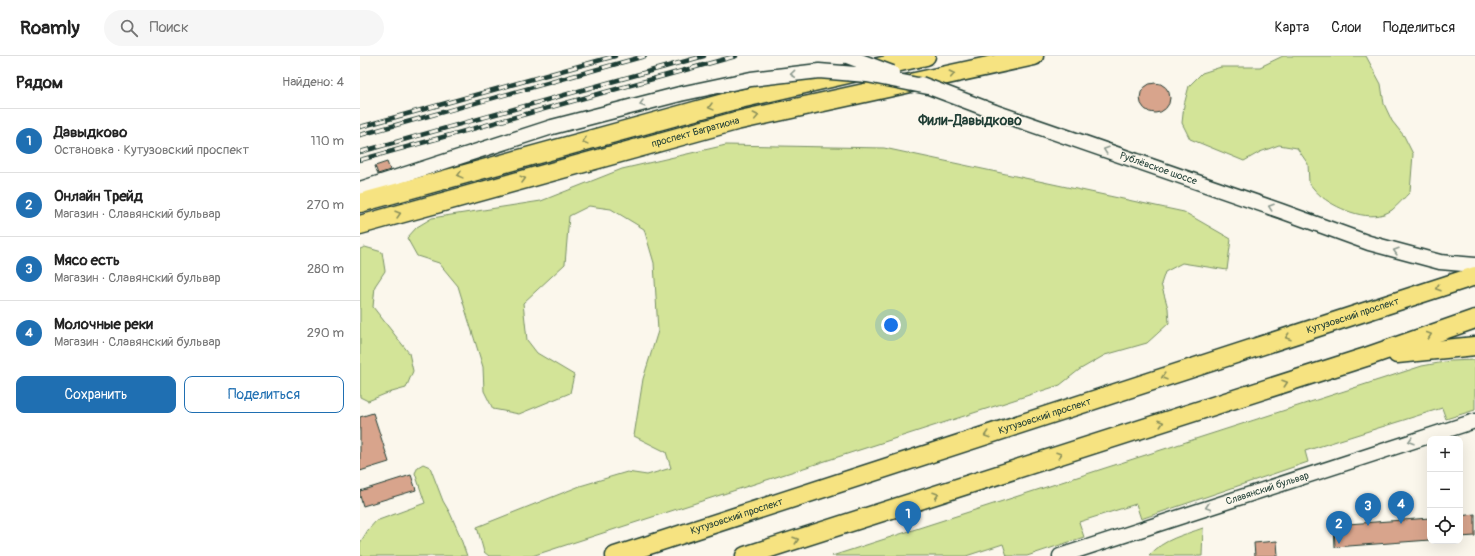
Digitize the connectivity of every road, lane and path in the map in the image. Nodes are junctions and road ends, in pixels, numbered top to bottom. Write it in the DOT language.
graph roads {
  1 [pos="847,56"];
  2 [pos="926,56"];
  3 [pos="1034,56"];
  4 [pos="928,87"];
  5 [pos="360,189"];
  6 [pos="360,203"];
  7 [pos="360,225"];
  8 [pos="1475,265"];
  9 [pos="1475,276"];
  10 [pos="1475,320"];
  11 [pos="1475,346"];
  12 [pos="1366,357"];
  13 [pos="1475,421"];
  14 [pos="615,556"];
  15 [pos="745,556"];
  16 [pos="1060,556"];
  1 -- 4 [label="street, Рублёвское шоссе, bridge"];
  2 -- 6 [label="main road, проспект Багратиона, one-way"];
  7 -- 3 [label="main road, проспект Багратиона, one-way"];
  4 -- 5 [label="street, one-way, bridge"];
  8 -- 4 [label="street, Рублёвское шоссе, one-way, bridge"];
  9 -- 14 [label="main road, Кутузовский проспект, one-way"];
  12 -- 10 [label="main road, one-way"];
  11 -- 12 [label="main road"];
  15 -- 12 [label="main road, one-way"];
  13 -- 16 [label="street, Славянский бульвар, one-way"];
}
